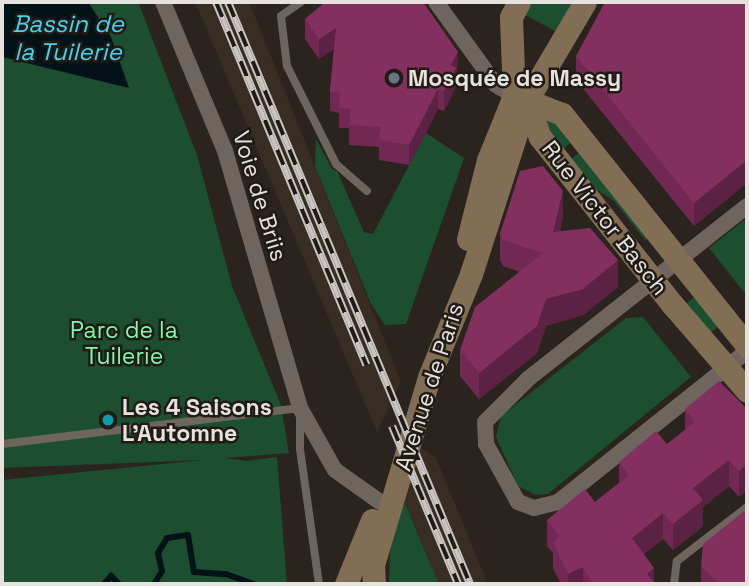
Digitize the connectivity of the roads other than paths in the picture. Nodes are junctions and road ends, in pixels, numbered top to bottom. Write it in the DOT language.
graph roads {
  1 [pos="163,2"];
  2 [pos="301,2"];
  3 [pos="436,2"];
  4 [pos="519,2"];
  5 [pos="585,2"];
  6 [pos="521,98"];
  7 [pos="367,191"];
  8 [pos="747,206"];
  9 [pos="677,258"];
  10 [pos="652,279"];
  11 [pos="747,348"];
  12 [pos="726,368"];
  13 [pos="747,391"];
  14 [pos="300,408"];
  15 [pos="2,444"];
  16 [pos="397,483"];
  17 [pos="380,502"];
  18 [pos="747,507"];
  19 [pos="319,584"];
  20 [pos="346,584"];
  21 [pos="374,584"];
  22 [pos="674,584"];
  1 -- 14 [label="street, Voie de Briis"];
  2 -- 7 [label="lane"];
  3 -- 6 [label="street"];
  4 -- 6 [label="street, Avenue de Paris"];
  5 -- 6 [label="street, Avenue de Paris"];
  6 -- 9 [label="street, Rue Victor Basch"];
  6 -- 10 [label="street, Rue Victor Basch"];
  6 -- 16 [label="street, Avenue de Paris"];
  8 -- 9 [label="street"];
  9 -- 10 [label="street"];
  9 -- 11 [label="street, Rue Victor Basch"];
  10 -- 12 [label="street, Rue Victor Basch"];
  10 -- 12 [label="street"];
  11 -- 12 [label="street"];
  12 -- 13 [label="street, Rue Victor Basch"];
  14 -- 15 [label="lane"];
  14 -- 17 [label="street, Voie de Briis"];
  14 -- 19 [label="lane, Voie de Briis"];
  16 -- 17 [label="street, Avenue de Paris"];
  16 -- 21 [label="street, Avenue de Paris"];
  17 -- 20 [label="street, Avenue de Paris"];
  18 -- 22 [label="lane"];
}
